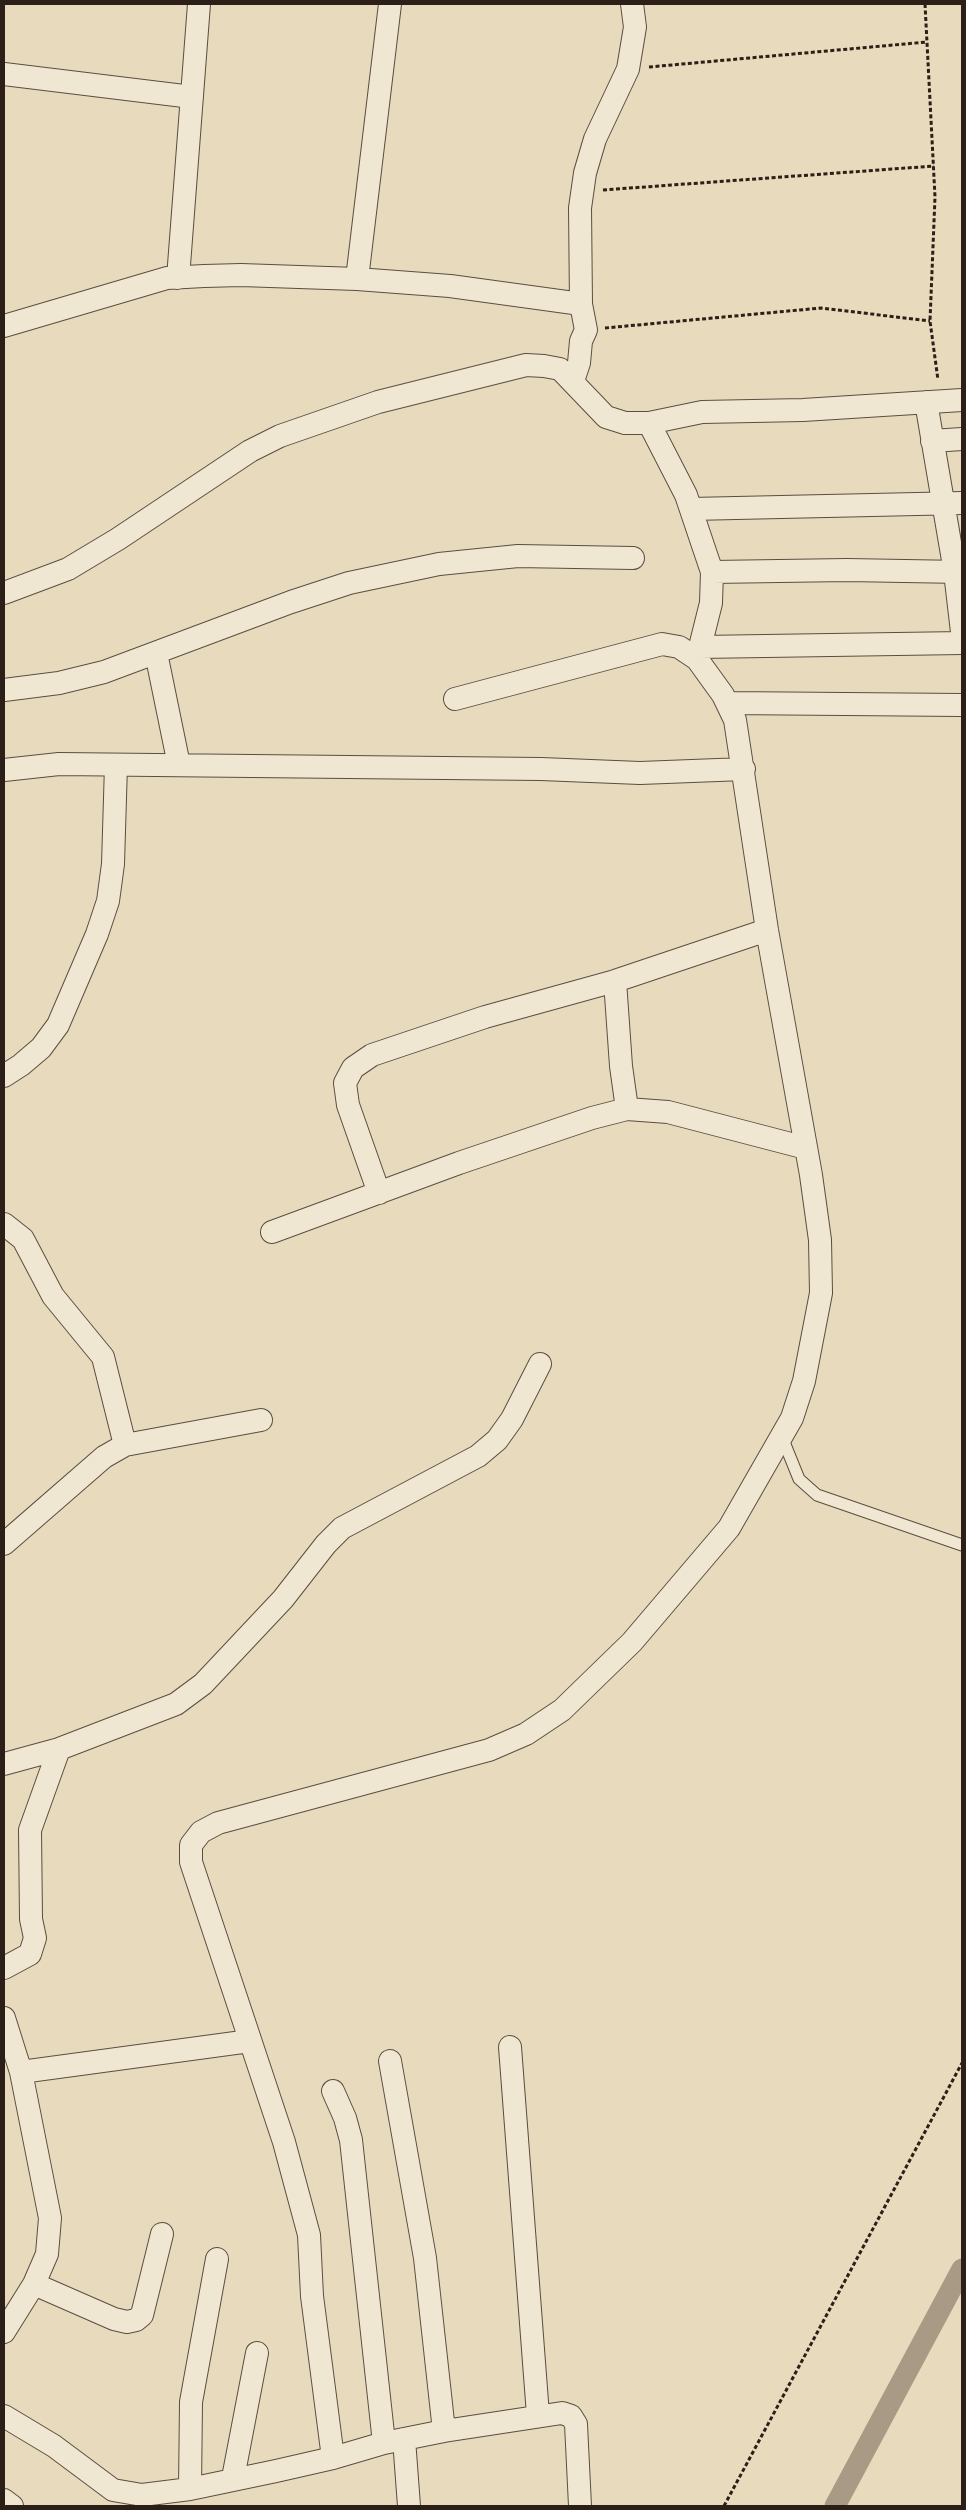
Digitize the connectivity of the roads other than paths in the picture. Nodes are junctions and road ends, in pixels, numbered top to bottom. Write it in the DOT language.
graph roads {
  1 [pos="199,4"];
  2 [pos="390,4"];
  3 [pos="632,4"];
  4 [pos="4,74"];
  5 [pos="192,97"];
  6 [pos="178,278"];
  7 [pos="357,279"];
  8 [pos="581,304"];
  9 [pos="4,326"];
  10 [pos="573,381"];
  11 [pos="962,400"];
  12 [pos="933,402"];
  13 [pos="649,423"];
  14 [pos="962,440"];
  15 [pos="932,441"];
  16 [pos="952,503"];
  17 [pos="691,508"];
  18 [pos="633,558"];
  19 [pos="712,572"];
  20 [pos="959,572"];
  21 [pos="4,593"];
  22 [pos="962,632"];
  23 [pos="962,642"];
  24 [pos="156,653"];
  25 [pos="699,653"];
  26 [pos="4,690"];
  27 [pos="455,699"];
  28 [pos="727,703"];
  29 [pos="962,705"];
  30 [pos="116,765"];
  31 [pos="179,765"];
  32 [pos="744,769"];
  33 [pos="4,770"];
  34 [pos="767,930"];
  35 [pos="614,981"];
  36 [pos="4,1076"];
  37 [pos="627,1109"];
  38 [pos="806,1148"];
  39 [pos="379,1193"];
  40 [pos="4,1224"];
  41 [pos="272,1232"];
  42 [pos="540,1364"];
  43 [pos="261,1420"];
  44 [pos="781,1436"];
  45 [pos="125,1445"];
  46 [pos="4,1544"];
  47 [pos="962,1545"];
  48 [pos="60,1749"];
  49 [pos="4,1764"];
  50 [pos="4,1968"];
  51 [pos="4,2018"];
  52 [pos="250,2041"];
  53 [pos="510,2047"];
  54 [pos="390,2061"];
  55 [pos="22,2072"];
  56 [pos="333,2091"];
  57 [pos="162,2234"];
  58 [pos="216,2259"];
  59 [pos="34,2284"];
  60 [pos="4,2332"];
  61 [pos="257,2353"];
  62 [pos="4,2416"];
  63 [pos="538,2416"];
  64 [pos="444,2431"];
  65 [pos="394,2441"];
  66 [pos="333,2458"];
  67 [pos="234,2478"];
  68 [pos="190,2489"];
  69 [pos="127,2499"];
  70 [pos="4,2500"];
  71 [pos="12,2506"];
  72 [pos="409,2506"];
  73 [pos="580,2506"];
  1 -- 5 [label="street"];
  2 -- 7 [label="street"];
  3 -- 8 [label="street"];
  4 -- 5 [label="street"];
  5 -- 6 [label="street"];
  6 -- 7 [label="street"];
  6 -- 9 [label="street"];
  7 -- 8 [label="street"];
  8 -- 10 [label="street"];
  10 -- 13 [label="street"];
  10 -- 21 [label="street"];
  11 -- 12 [label="street"];
  12 -- 13 [label="street"];
  12 -- 15 [label="street"];
  13 -- 17 [label="street"];
  14 -- 15 [label="street"];
  15 -- 16 [label="street"];
  16 -- 17 [label="street"];
  16 -- 20 [label="street"];
  17 -- 19 [label="street"];
  18 -- 24 [label="street"];
  19 -- 20 [label="street"];
  19 -- 25 [label="street"];
  20 -- 22 [label="street"];
  23 -- 25 [label="street"];
  24 -- 26 [label="street"];
  24 -- 31 [label="street"];
  25 -- 27 [label="street"];
  25 -- 28 [label="street"];
  28 -- 29 [label="street"];
  28 -- 32 [label="street"];
  30 -- 31 [label="street"];
  30 -- 33 [label="street"];
  30 -- 36 [label="street"];
  31 -- 32 [label="street"];
  32 -- 34 [label="street"];
  34 -- 35 [label="street"];
  34 -- 38 [label="street"];
  35 -- 37 [label="street"];
  35 -- 39 [label="street"];
  37 -- 38 [label="street"];
  37 -- 39 [label="street"];
  38 -- 44 [label="street"];
  39 -- 41 [label="street"];
  40 -- 45 [label="street"];
  42 -- 48 [label="street"];
  43 -- 45 [label="street"];
  44 -- 47 [label="lane"];
  44 -- 52 [label="street"];
  45 -- 46 [label="street"];
  48 -- 49 [label="street"];
  48 -- 50 [label="street"];
  51 -- 55 [label="street"];
  52 -- 55 [label="street"];
  52 -- 66 [label="street"];
  53 -- 63 [label="street"];
  54 -- 64 [label="street"];
  55 -- 59 [label="street"];
  56 -- 65 [label="street"];
  57 -- 59 [label="street"];
  58 -- 68 [label="street"];
  59 -- 60 [label="street"];
  61 -- 67 [label="street"];
  62 -- 69 [label="street"];
  63 -- 64 [label="street"];
  63 -- 73 [label="street"];
  64 -- 65 [label="street"];
  65 -- 66 [label="street"];
  65 -- 72 [label="street"];
  66 -- 67 [label="street"];
  67 -- 68 [label="street"];
  68 -- 69 [label="street"];
  70 -- 71 [label="street"];
}
